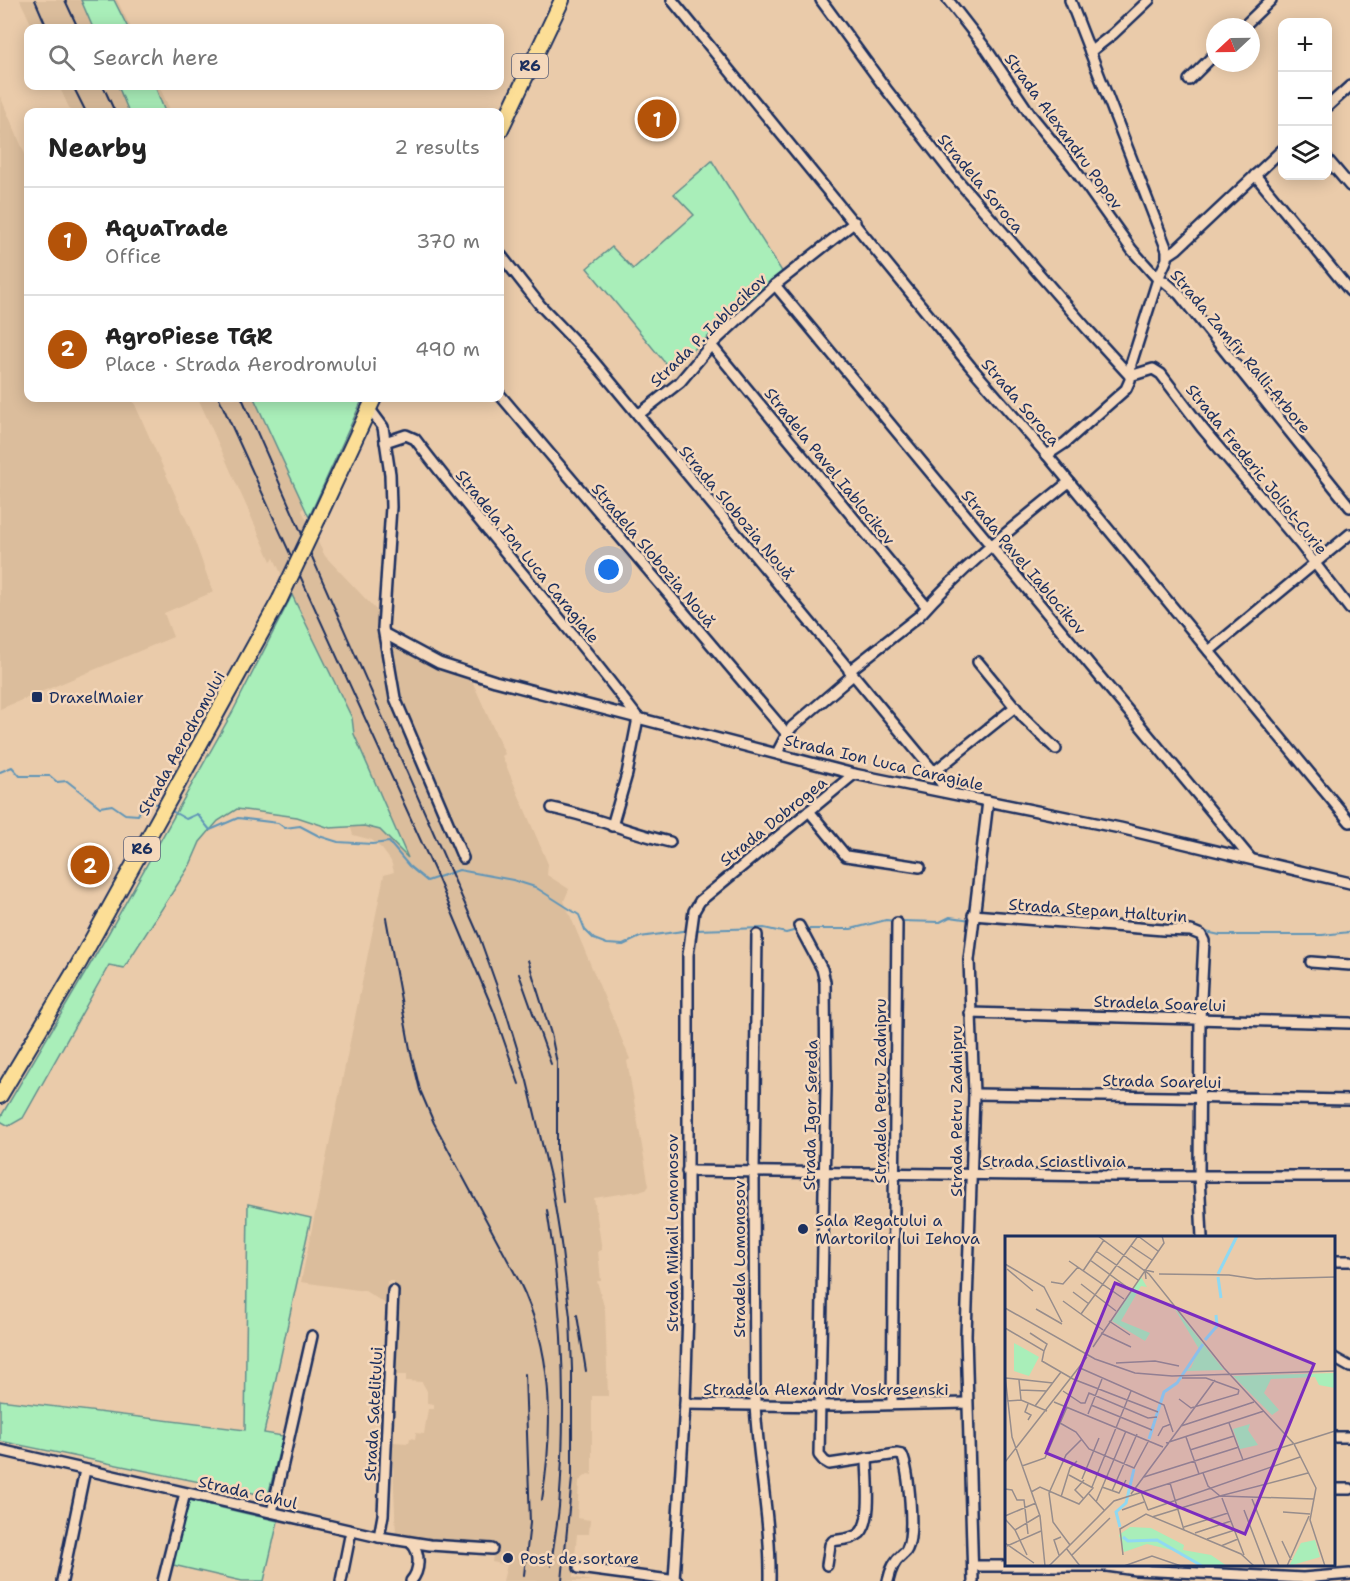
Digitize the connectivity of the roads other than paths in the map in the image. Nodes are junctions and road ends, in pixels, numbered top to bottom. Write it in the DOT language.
graph roads {
  1 [pos="562,0"];
  2 [pos="672,0"];
  3 [pos="821,0"];
  4 [pos="948,0"];
  5 [pos="1070,0"];
  6 [pos="1149,0"];
  7 [pos="1271,0"];
  8 [pos="1252,18"];
  9 [pos="1090,52"];
  10 [pos="1206,63"];
  11 [pos="1189,80"];
  12 [pos="1350,86"];
  13 [pos="1332,102"];
  14 [pos="504,123"];
  15 [pos="1278,154"];
  16 [pos="1332,165"];
  17 [pos="1255,174"];
  18 [pos="1350,186"];
  19 [pos="855,222"];
  20 [pos="1168,255"];
  21 [pos="504,259"];
  22 [pos="1158,279"];
  23 [pos="775,285"];
  24 [pos="1350,291"];
  25 [pos="711,345"];
  26 [pos="1130,376"];
  27 [pos="504,400"];
  28 [pos="372,403"];
  29 [pos="638,415"];
  30 [pos="385,442"];
  31 [pos="1047,455"];
  32 [pos="1069,482"];
  33 [pos="1350,507"];
  34 [pos="1350,534"];
  35 [pos="991,546"];
  36 [pos="1315,564"];
  37 [pos="926,606"];
  38 [pos="1350,609"];
  39 [pos="385,634"];
  40 [pos="1209,651"];
  41 [pos="978,662"];
  42 [pos="851,673"];
  43 [pos="1015,707"];
  44 [pos="638,718"];
  45 [pos="787,734"];
  46 [pos="1056,748"];
  47 [pos="777,753"];
  48 [pos="934,772"];
  49 [pos="854,774"];
  50 [pos="947,792"];
  51 [pos="988,801"];
  52 [pos="552,808"];
  53 [pos="809,811"];
  54 [pos="1350,822"];
  55 [pos="612,826"];
  56 [pos="670,842"];
  57 [pos="463,858"];
  58 [pos="1251,859"];
  59 [pos="920,867"];
  60 [pos="1350,883"];
  61 [pos="711,892"];
  62 [pos="973,915"];
  63 [pos="897,923"];
  64 [pos="799,926"];
  65 [pos="757,935"];
  66 [pos="1311,962"];
  67 [pos="1350,965"];
  68 [pos="970,1013"];
  69 [pos="1200,1019"];
  70 [pos="1350,1023"];
  71 [pos="974,1094"];
  72 [pos="0,1096"];
  73 [pos="1199,1097"];
  74 [pos="1350,1100"];
  75 [pos="687,1171"];
  76 [pos="754,1173"];
  77 [pos="824,1173"];
  78 [pos="894,1173"];
  79 [pos="972,1175"];
  80 [pos="1199,1175"];
  81 [pos="1350,1176"];
  82 [pos="1202,1236"];
  83 [pos="393,1291"];
  84 [pos="312,1336"];
  85 [pos="1335,1359"];
  86 [pos="1350,1367"];
  87 [pos="967,1403"];
  88 [pos="685,1404"];
  89 [pos="755,1404"];
  90 [pos="892,1404"];
  91 [pos="820,1405"];
  92 [pos="0,1452"];
  93 [pos="867,1458"];
  94 [pos="85,1470"];
  95 [pos="185,1493"];
  96 [pos="272,1512"];
  97 [pos="351,1531"];
  98 [pos="379,1538"];
  99 [pos="411,1543"];
  100 [pos="492,1549"];
  101 [pos="827,1565"];
  102 [pos="973,1566"];
  103 [pos="1005,1566"];
  104 [pos="1113,1566"];
  105 [pos="579,1568"];
  106 [pos="1350,1574"];
  107 [pos="62,1581"];
  108 [pos="163,1581"];
  109 [pos="341,1581"];
  110 [pos="411,1581"];
  111 [pos="675,1581"];
  112 [pos="771,1581"];
  113 [pos="888,1581"];
  114 [pos="973,1581"];
  1 -- 14 [label="highway, R6"];
  2 -- 19 [label="street, Strada Soroca"];
  3 -- 26 [label="street, Stradela Sorocа"];
  4 -- 22 [label="street, Strada Alexandru Popov"];
  5 -- 9 [label="street, Strada Zamfir Ralli-Arbore"];
  6 -- 9 [label="street"];
  7 -- 8 [label="street"];
  9 -- 20 [label="street, Strada Zamfir Ralli-Arbore"];
  10 -- 11 [label="street"];
  12 -- 13 [label="street"];
  15 -- 17 [label="street"];
  16 -- 18 [label="street"];
  17 -- 20 [label="street"];
  17 -- 24 [label="street"];
  19 -- 23 [label="street, Strada P. Iablocikov"];
  19 -- 31 [label="street, Strada Soroca"];
  20 -- 22 [label="street, Strada Zamfir Ralli-Arbore"];
  21 -- 29 [label="street, Strada Slobozia Nouă"];
  22 -- 26 [label="street"];
  22 -- 33 [label="street, Strada Zamfir Ralli-Arbore"];
  23 -- 25 [label="street, Strada P. Iablocikov"];
  23 -- 35 [label="street, Strada Pavel Iablocikov"];
  25 -- 29 [label="street, Strada P. Iablocikov"];
  25 -- 37 [label="street, Stradela Pavel Iablocikov"];
  26 -- 31 [label="street"];
  26 -- 36 [label="street, Strada Frederic Joliot-Curie"];
  27 -- 45 [label="street, Stradela Slobozia Nouă"];
  28 -- 30 [label="street"];
  28 -- 72 [label="highway, Strada Aerodromului / R6, bridge"];
  29 -- 42 [label="street, Strada Slobozia Nouă"];
  30 -- 39 [label="street"];
  30 -- 44 [label="street, Stradela Ion Luca Caragiale"];
  31 -- 32 [label="street, Strada Soroca"];
  32 -- 35 [label="street"];
  32 -- 40 [label="street, Strada Soroca"];
  34 -- 36 [label="street"];
  35 -- 37 [label="street"];
  35 -- 58 [label="street, Strada Pavel Iablocikov"];
  36 -- 38 [label="street, Strada Frederic Joliot-Curie"];
  36 -- 40 [label="street"];
  37 -- 42 [label="street"];
  39 -- 44 [label="street, Strada Ion Luca Caragiale"];
  39 -- 57 [label="street"];
  40 -- 54 [label="street, Strada Soroca"];
  41 -- 43 [label="street"];
  42 -- 45 [label="street"];
  42 -- 48 [label="street, Strada Slobozia Nouă"];
  43 -- 46 [label="street"];
  43 -- 48 [label="street"];
  44 -- 47 [label="street, Strada Ion Luca Caragiale"];
  44 -- 55 [label="street"];
  45 -- 47 [label="street"];
  47 -- 49 [label="street, Strada Ion Luca Caragiale"];
  48 -- 50 [label="street, Strada Slobozia Nouă"];
  49 -- 50 [label="street, Strada Ion Luca Caragiale"];
  49 -- 53 [label="street, Strada Dobrogea"];
  50 -- 51 [label="street, Strada Ion Luca Caragiale"];
  51 -- 58 [label="street, Strada Ion Luca Caragiale"];
  51 -- 62 [label="street, Strada Petru Zadnipru"];
  52 -- 55 [label="street"];
  53 -- 59 [label="street"];
  53 -- 61 [label="street, Strada Dobrogea"];
  55 -- 56 [label="street"];
  58 -- 60 [label="street, Strada Ion Luca Caragiale"];
  61 -- 75 [label="street, Strada Mihail Lomonosov"];
  62 -- 68 [label="street, Strada Petru Zadnipru"];
  62 -- 69 [label="street, Strada Stepan Halturin"];
  63 -- 78 [label="street, Stradela Petru Zadnipru"];
  64 -- 77 [label="street, Strada Igor Sereda"];
  65 -- 76 [label="street, Stradela Lomonosov"];
  66 -- 67 [label="street"];
  68 -- 69 [label="street, Stradela Soarelui"];
  68 -- 71 [label="street, Strada Petru Zadnipru"];
  69 -- 70 [label="street, Stradela Soarelui"];
  69 -- 73 [label="street"];
  71 -- 73 [label="street, Strada Soarelui"];
  71 -- 79 [label="street, Strada Petru Zadnipru"];
  73 -- 74 [label="street, Strada Soarelui"];
  73 -- 80 [label="street"];
  75 -- 76 [label="street, Strada Sciastlivaia"];
  75 -- 88 [label="street, Strada Mihail Lomonosov"];
  76 -- 77 [label="street, Strada Sciastlivaia"];
  76 -- 89 [label="street, Stradela Lomonosov"];
  77 -- 78 [label="street, Strada Sciastlivaia"];
  77 -- 91 [label="street, Strada Igor Sereda"];
  78 -- 79 [label="street, Strada Sciastlivaia"];
  78 -- 90 [label="street, Stradela Petru Zadnipru"];
  79 -- 80 [label="street, Strada Sciastlivaia"];
  79 -- 87 [label="street, Strada Petru Zadnipru"];
  80 -- 81 [label="street, Strada Sciastlivaia"];
  80 -- 82 [label="street"];
  83 -- 98 [label="street, Strada Satelitului"];
  84 -- 96 [label="street"];
  85 -- 86 [label="street"];
  87 -- 90 [label="street, Stradela Alexandr Voskresenski"];
  87 -- 102 [label="street, Strada Petru Zadnipru"];
  88 -- 89 [label="street, Stradela Alexandr Voskresenski"];
  88 -- 111 [label="street, Strada Mihail Lomonosov"];
  89 -- 91 [label="street, Stradela Alexandr Voskresenski"];
  89 -- 112 [label="street, Stradela Lomonosov"];
  90 -- 91 [label="street, Stradela Alexandr Voskresenski"];
  91 -- 93 [label="street, Strada Igor Sereda"];
  92 -- 94 [label="street, Strada Cahul"];
  93 -- 101 [label="street"];
  93 -- 113 [label="street"];
  94 -- 95 [label="street, Strada Cahul"];
  94 -- 107 [label="street"];
  95 -- 96 [label="street, Strada Cahul"];
  95 -- 108 [label="street"];
  96 -- 97 [label="street, Strada Cahul"];
  97 -- 98 [label="street, Strada Cahul"];
  97 -- 109 [label="street"];
  98 -- 99 [label="street, Strada Cahul"];
  99 -- 100 [label="street, Strada Cahul"];
  99 -- 110 [label="street"];
  102 -- 103 [label="street"];
  102 -- 114 [label="street, Strada Petru Zadnipru"];
  104 -- 106 [label="street"];
  105 -- 111 [label="street"];
}
